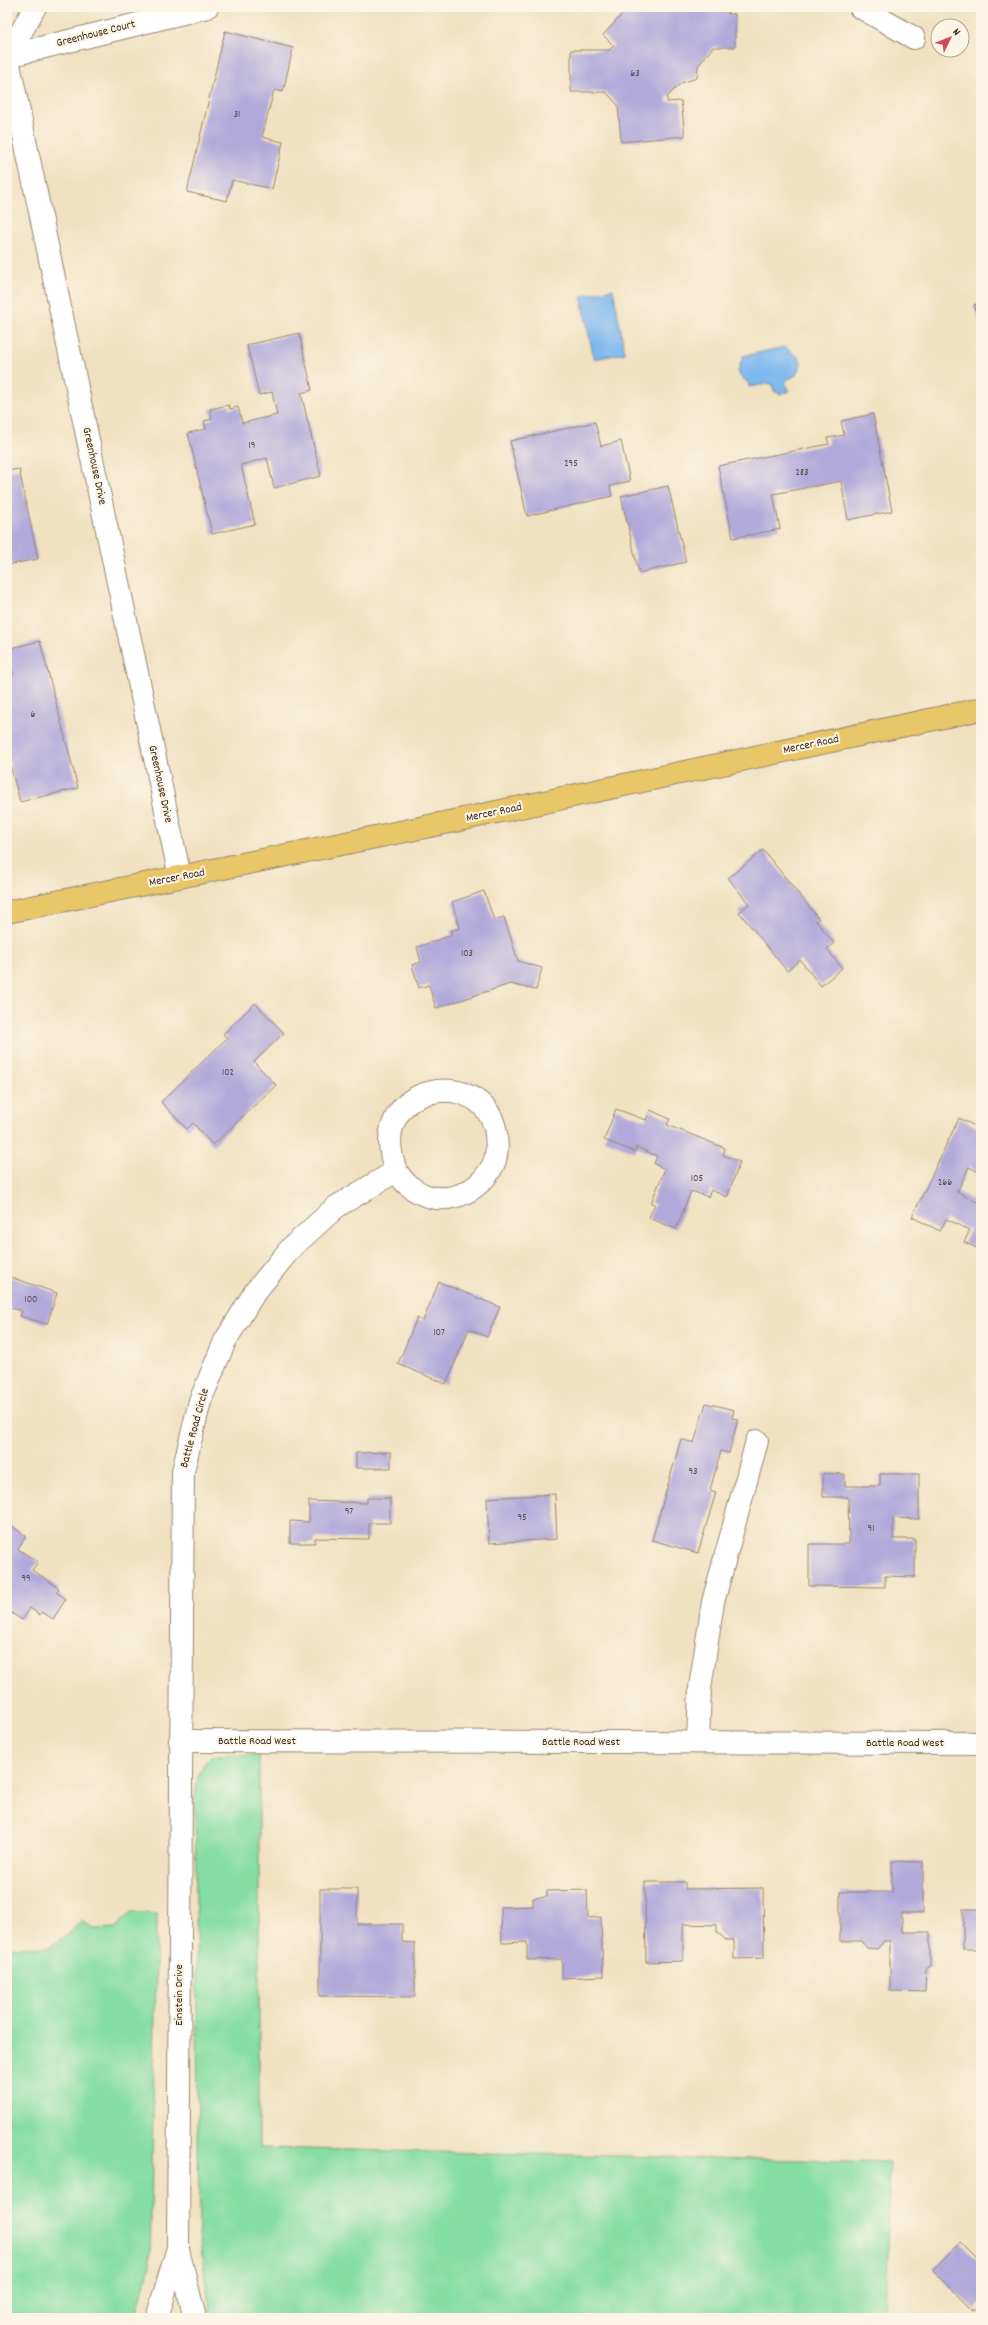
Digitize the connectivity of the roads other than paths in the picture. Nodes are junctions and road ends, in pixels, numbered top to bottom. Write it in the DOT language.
graph roads {
  1 [pos="35,7"];
  2 [pos="207,7"];
  3 [pos="860,7"];
  4 [pos="914,38"];
  5 [pos="8,55"];
  6 [pos="981,709"];
  7 [pos="180,877"];
  8 [pos="7,912"];
  9 [pos="396,1171"];
  10 [pos="757,1441"];
  11 [pos="180,1741"];
  12 [pos="698,1742"];
  13 [pos="981,1743"];
  14 [pos="178,2248"];
  15 [pos="157,2318"];
  16 [pos="195,2318"];
  1 -- 5 [label="street"];
  2 -- 5 [label="street, Greenhouse Court"];
  3 -- 4 [label="street"];
  5 -- 7 [label="street, Greenhouse Drive"];
  6 -- 7 [label="main road, Mercer Road"];
  7 -- 8 [label="main road, Mercer Road"];
  9 -- 9 [label="street"];
  9 -- 11 [label="street, Battle Road Circle"];
  10 -- 12 [label="street"];
  11 -- 12 [label="street, Battle Road West"];
  11 -- 14 [label="street, Einstein Drive"];
  12 -- 13 [label="street, Battle Road West"];
  14 -- 15 [label="street, Einstein Drive"];
  14 -- 16 [label="street, Einstein Drive"];
}
